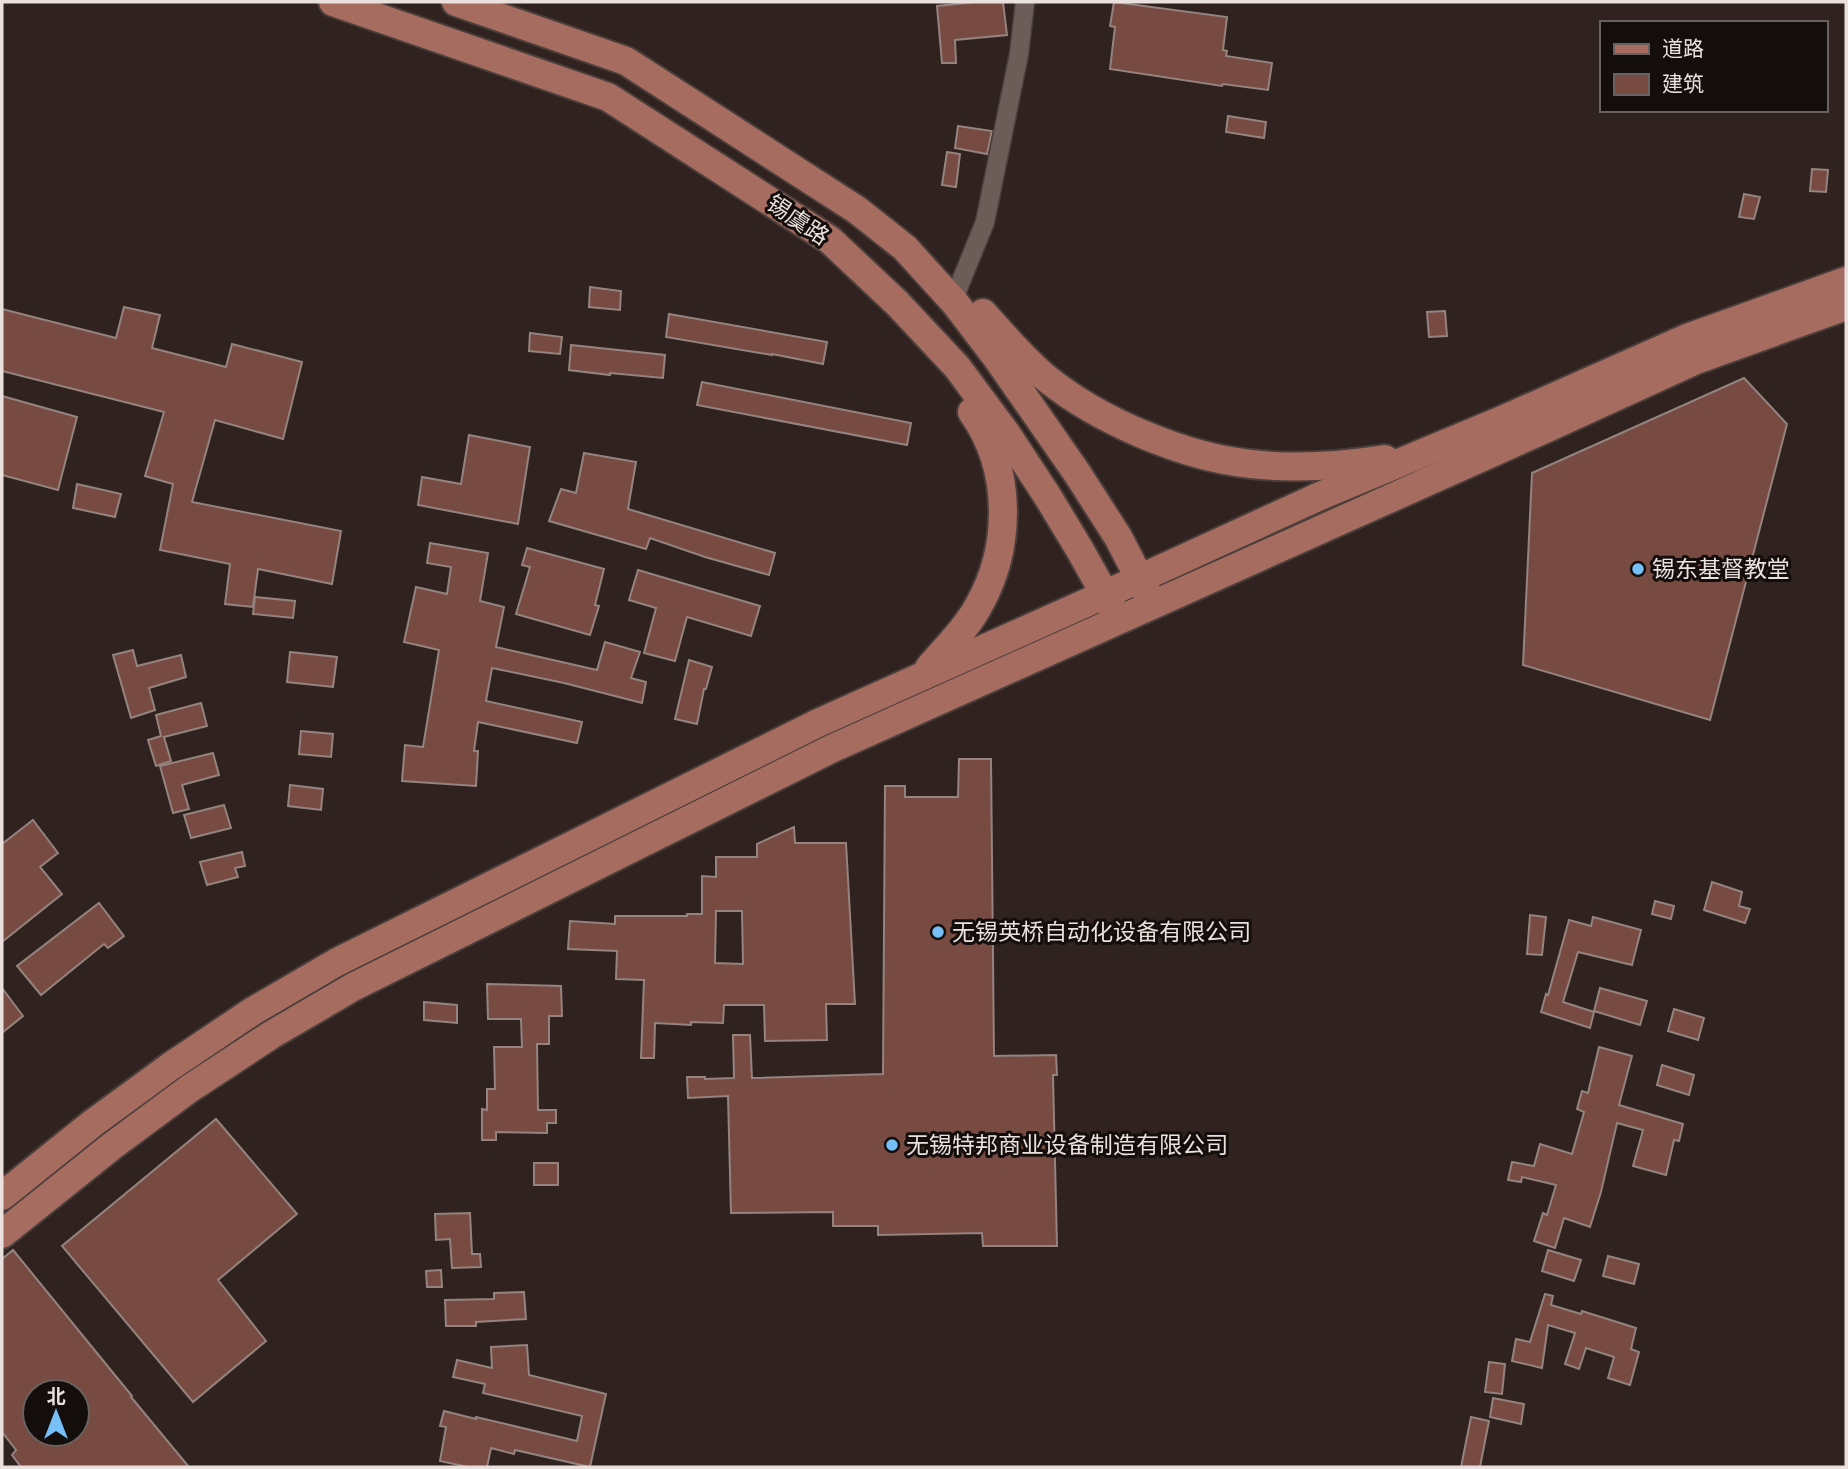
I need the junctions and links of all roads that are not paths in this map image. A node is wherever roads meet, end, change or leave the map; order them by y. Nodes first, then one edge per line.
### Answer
1 (333, 2) edge
2 (456, 2) edge
3 (1026, 2) edge
4 (905, 248) junction
5 (1846, 281) edge
6 (957, 291) junction
7 (897, 303) junction
8 (1846, 306) edge
9 (1425, 452) junction
10 (1140, 578) junction
11 (1152, 605) junction
12 (1112, 607) junction
13 (920, 677) junction
14 (2, 1196) edge
15 (2, 1234) edge

1 - 7 main road, 锡虞路
2 - 4 main road, 锡虞路
3 - 6 street
4 - 6 main road
4 - 10 main road, 锡虞路
5 - 9 main road
6 - 9 main road
7 - 12 main road, 锡虞路
7 - 13 main road
8 - 11 main road
9 - 10 main road
10 - 11 main road, 锡虞路
10 - 12 main road
11 - 12 main road
12 - 13 main road
12 - 15 main road
13 - 14 main road

